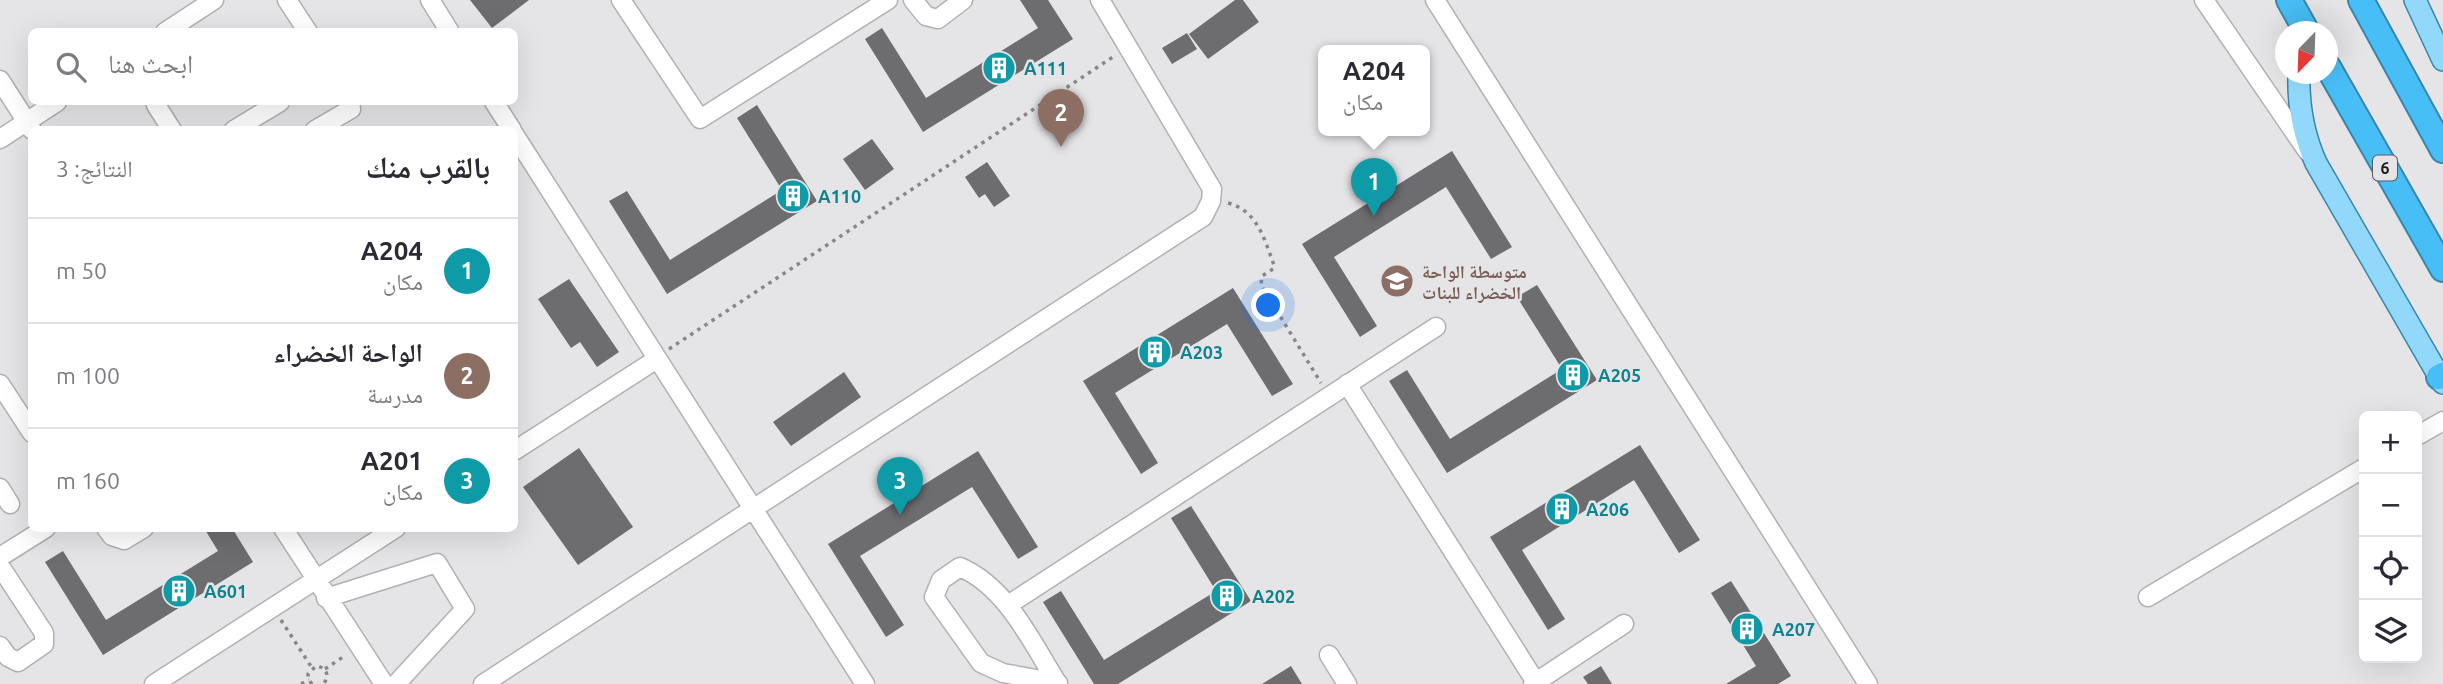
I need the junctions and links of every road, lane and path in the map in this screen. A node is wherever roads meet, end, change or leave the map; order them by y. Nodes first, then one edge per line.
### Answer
1 (214, 0) edge
2 (287, 0) edge
3 (430, 0) edge
4 (621, 0) edge
5 (888, 0) edge
6 (913, 0) edge
7 (962, 0) edge
8 (1100, 0) edge
9 (1434, 0) edge
10 (2204, 0) edge
11 (2361, 0) edge
12 (2415, 0) edge
13 (2290, 1) edge
14 (2295, 21) edge
15 (2301, 21) edge
16 (171, 28) edge
17 (305, 28) edge
18 (448, 28) edge
19 (1129, 46) junction
20 (2443, 60) edge
21 (0, 80) edge
22 (2299, 84) edge
23 (2338, 84) edge
24 (53, 105) edge
25 (156, 105) edge
26 (275, 105) edge
27 (350, 105) edge
28 (496, 105) edge
29 (30, 125) edge
30 (169, 126) edge
31 (241, 126) edge
32 (322, 126) edge
33 (509, 126) edge
34 (0, 139) edge
35 (518, 140) edge
36 (2443, 150) edge
37 (2316, 163) junction
38 (1211, 201) junction
39 (2443, 269) edge
40 (1436, 327) dead end
41 (657, 359) junction
42 (2442, 378) edge
43 (0, 384) edge
44 (1347, 384) junction
45 (1329, 396) junction
46 (2443, 421) edge
47 (28, 426) edge
48 (2422, 433) edge
49 (518, 448) edge
50 (2359, 471) edge
51 (0, 488) edge
52 (10, 504) dead end
53 (755, 509) junction
54 (41, 532) edge
55 (109, 532) edge
56 (137, 532) edge
57 (285, 532) edge
58 (390, 532) edge
59 (0, 557) edge
60 (0, 566) edge
61 (316, 581) junction
62 (2148, 597) dead end
63 (326, 598) junction
64 (1008, 605) junction
65 (274, 608) junction
66 (1624, 624) dead end
67 (0, 646) edge
68 (359, 647) junction
69 (1329, 655) dead end
70 (312, 668) junction
71 (325, 669) junction
72 (311, 682) edge
73 (1535, 683) edge
74 (154, 684) edge
75 (301, 684) edge
76 (324, 684) edge
77 (384, 684) edge
78 (396, 684) edge
79 (483, 684) edge
80 (865, 684) edge
81 (1058, 684) edge
82 (1347, 684) edge
83 (1868, 684) edge

1 - 16 street
2 - 17 street
3 - 18 street
4 - 5 street
6 - 7 street
8 - 19 street
9 - 83 street
10 - 37 street
11 - 36 highway
12 - 20 main road
13 - 14 main road
13 - 15 highway
19 - 38 street
19 - 41 path
21 - 29 street
22 - 37 main road
23 - 39 highway, 6
24 - 29 street
25 - 30 street
26 - 31 street
27 - 32 street
28 - 33 street
29 - 34 street
35 - 41 street
37 - 42 main road
38 - 45 path
38 - 53 street
40 - 44 street
41 - 49 street
41 - 53 street
43 - 47 street
44 - 45 street
44 - 73 street
45 - 64 street
46 - 48 street
50 - 62 street
51 - 52 street
53 - 79 street
53 - 80 street
54 - 59 street
55 - 56 street
57 - 61 street
58 - 61 street
60 - 67 street
61 - 63 street
61 - 65 street
63 - 68 street
63 - 78 street
64 - 81 street
64 - 81 street
65 - 70 path
65 - 74 street
66 - 73 street
68 - 71 path
68 - 77 street
69 - 82 street
70 - 71 path
70 - 72 path
71 - 76 path
72 - 75 path

